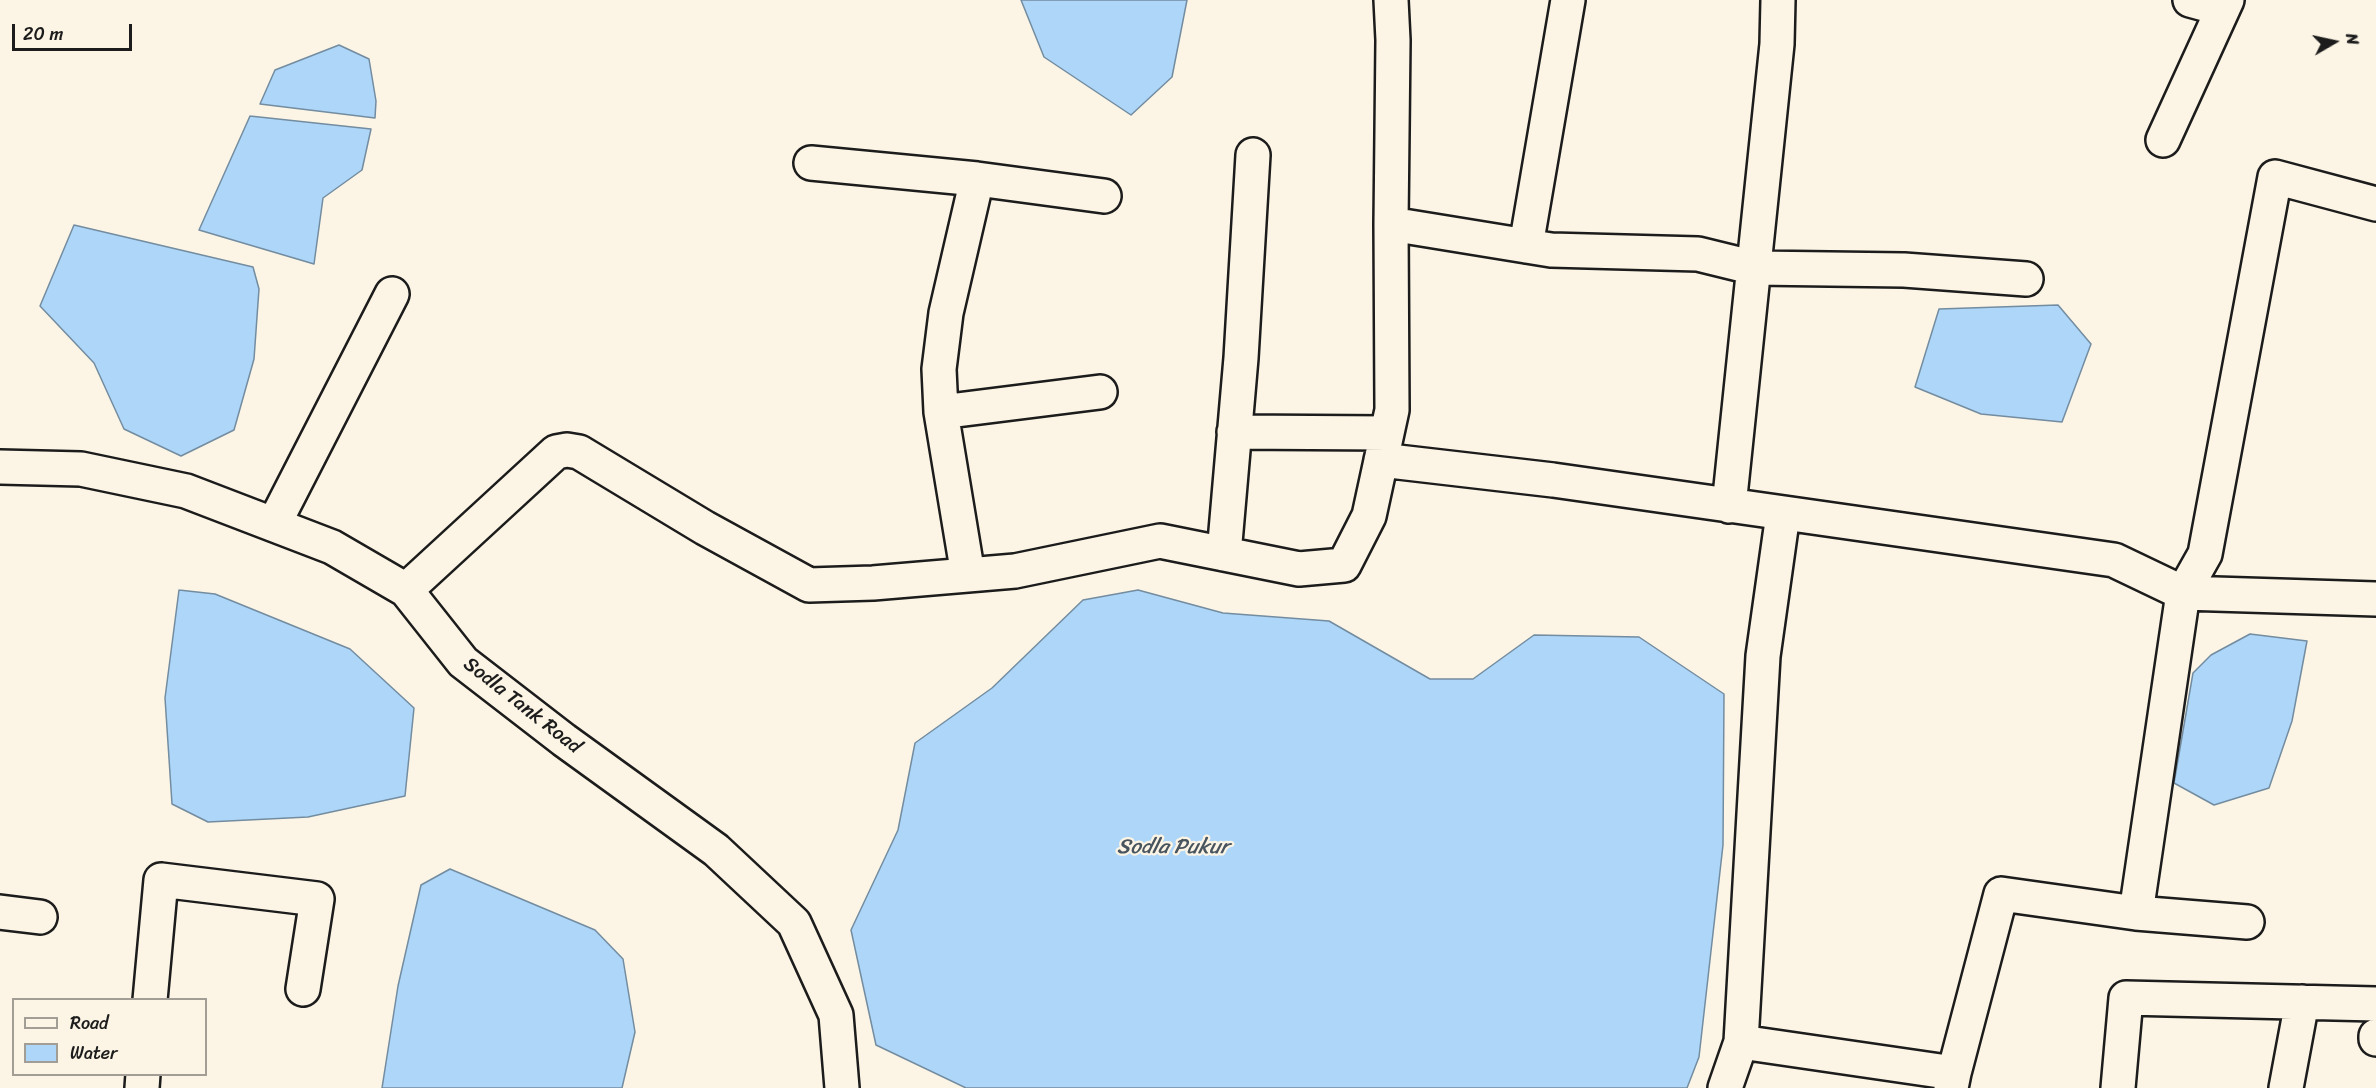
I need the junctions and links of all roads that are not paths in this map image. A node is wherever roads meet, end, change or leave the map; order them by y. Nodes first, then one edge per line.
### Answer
1 (1390, 0) edge
2 (1568, 0) edge
3 (1778, 0) edge
4 (2190, 0) edge
5 (2225, 4) edge
6 (2163, 140) dead end
7 (1253, 155) dead end
8 (811, 162) dead end
9 (977, 179) junction
10 (1104, 196) dead end
11 (2376, 204) edge
12 (1390, 224) junction
13 (1526, 246) junction
14 (1755, 268) junction
15 (2025, 279) dead end
16 (392, 294) dead end
17 (1100, 392) dead end
18 (941, 412) junction
19 (1234, 432) junction
20 (1384, 446) junction
21 (0, 467) edge
22 (1729, 506) junction
23 (1783, 514) junction
24 (274, 524) junction
25 (1224, 554) junction
26 (968, 575) junction
27 (406, 591) junction
28 (2183, 593) junction
29 (2376, 599) edge
30 (0, 912) edge
31 (2136, 913) junction
32 (40, 917) dead end
33 (2247, 922) dead end
34 (303, 989) dead end
35 (150, 998) edge
36 (2302, 1002) junction
37 (2376, 1004) edge
38 (1741, 1042) junction
39 (1952, 1081) edge
40 (842, 1088) edge
41 (1725, 1088) edge
42 (2118, 1088) edge
43 (2286, 1088) edge

1 - 12 street
2 - 13 street
3 - 14 street
4 - 5 street
5 - 6 street
7 - 19 street
8 - 9 street
9 - 10 street
9 - 18 street
11 - 28 street
12 - 13 street
12 - 20 street
13 - 14 street
14 - 15 street
14 - 22 street
16 - 24 street
17 - 18 street
18 - 26 street
19 - 20 street
19 - 25 street
20 - 22 street
20 - 25 street
21 - 24 street, Sodla Tank Road
22 - 23 street
23 - 28 street
23 - 38 street
24 - 27 street, Sodla Tank Road
25 - 26 street
26 - 27 street
27 - 40 street, Sodla Tank Road
28 - 29 street
28 - 31 street
30 - 32 street
31 - 33 street
31 - 39 street
34 - 35 street
36 - 37 street
36 - 42 street
36 - 43 street
38 - 39 street
38 - 41 street

